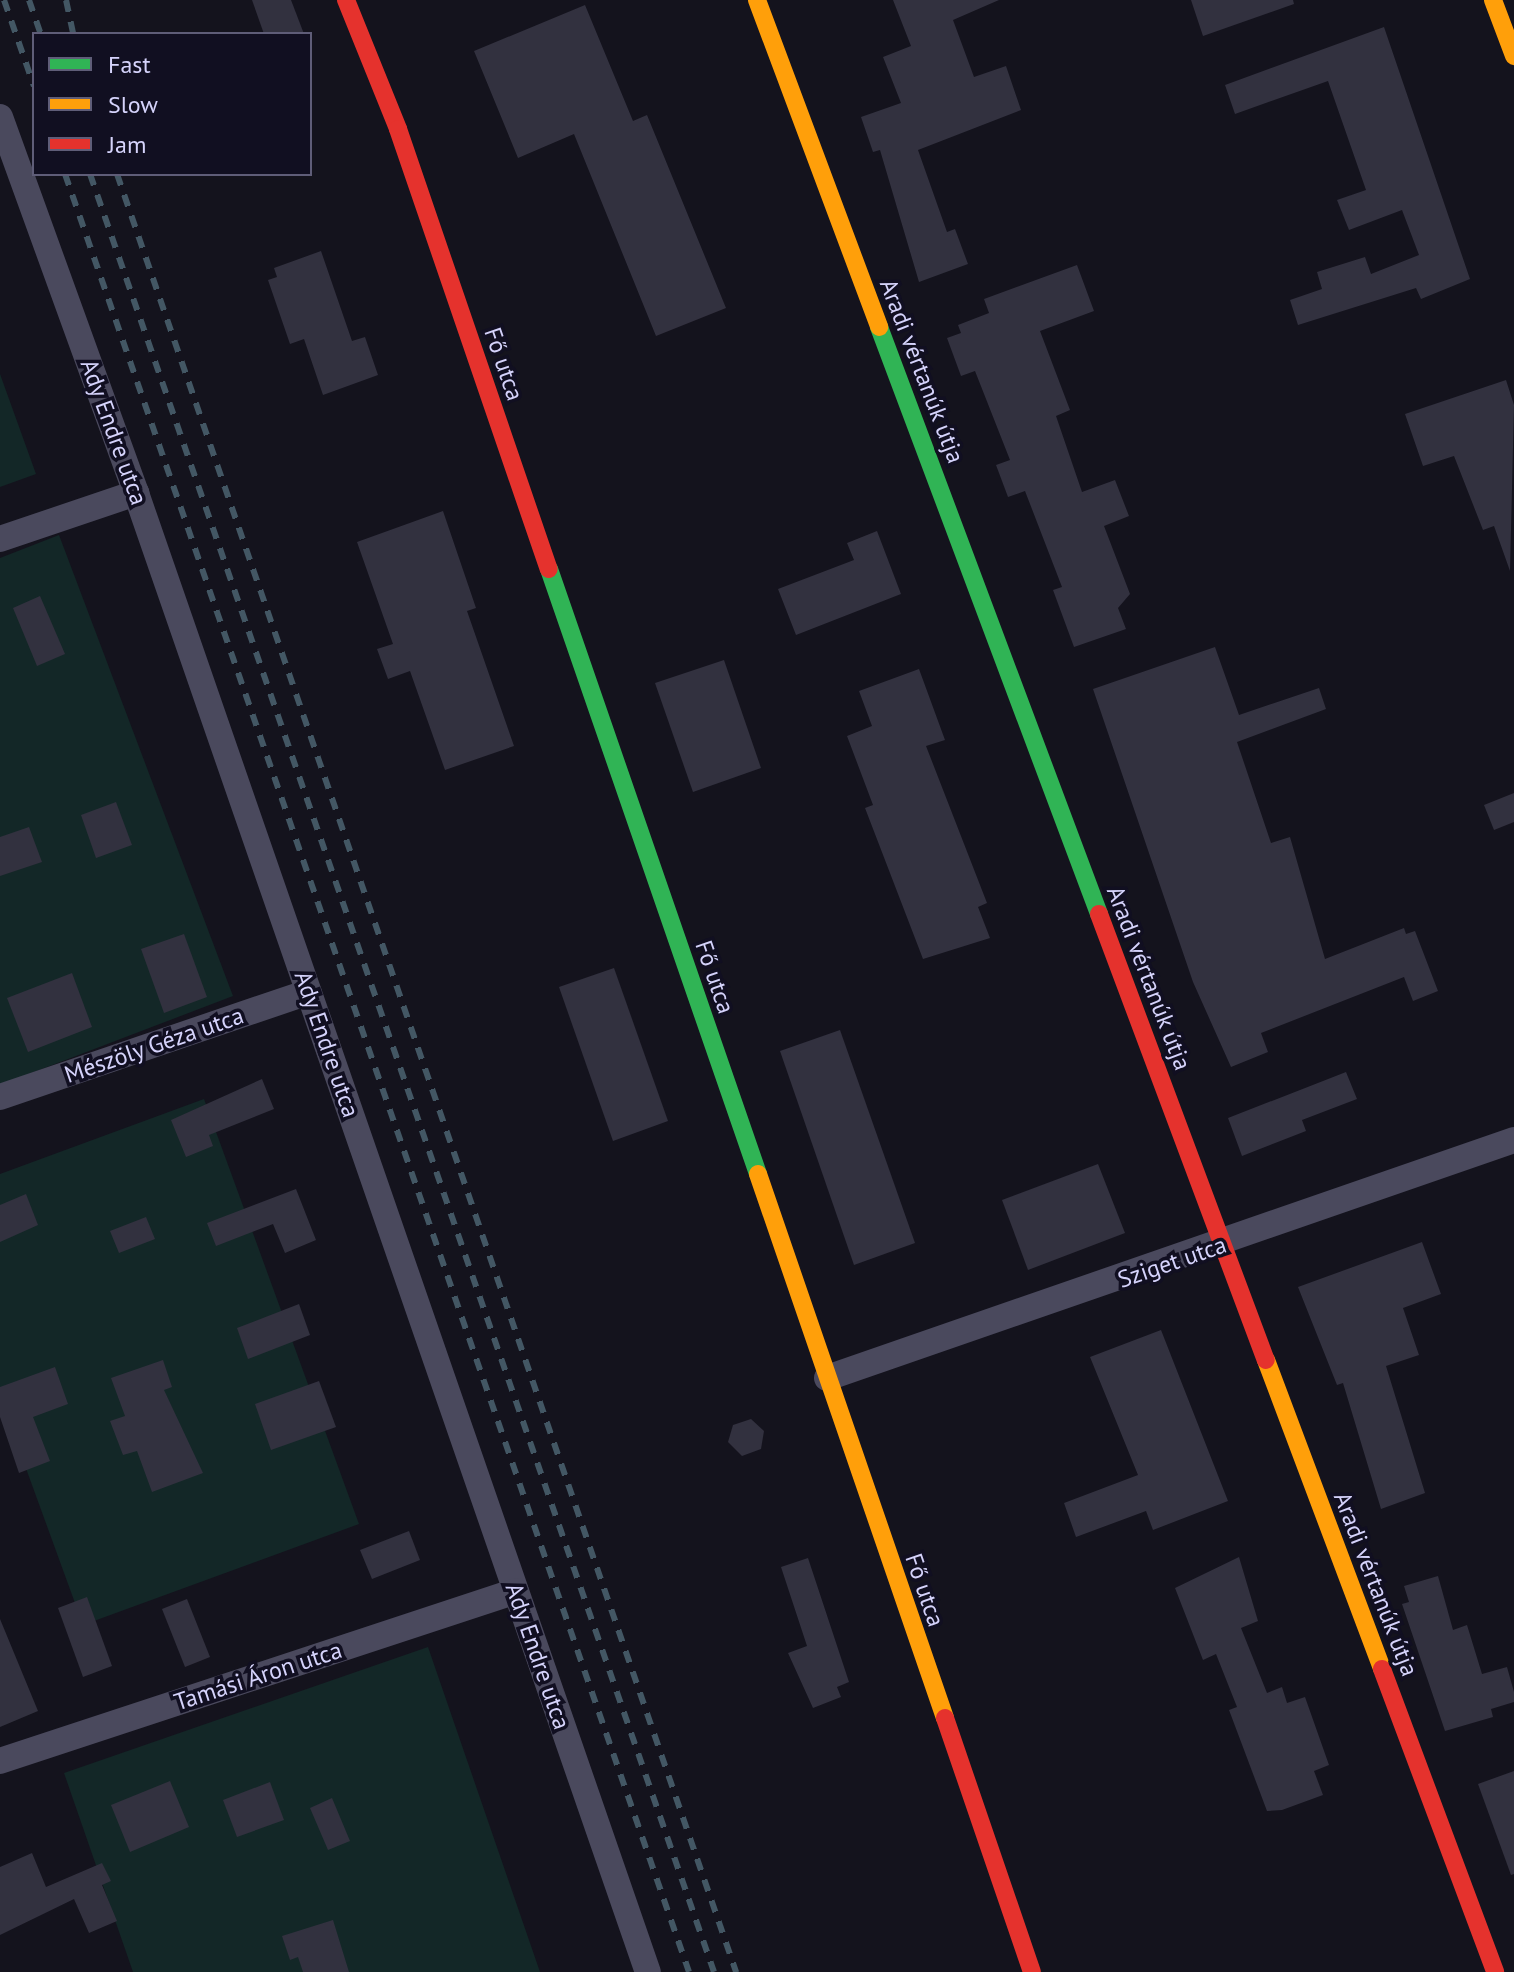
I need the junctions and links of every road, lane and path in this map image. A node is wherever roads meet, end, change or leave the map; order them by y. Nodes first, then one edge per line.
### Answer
1 (346, 0) edge
2 (757, 0) edge
3 (1493, 0) edge
4 (1514, 56) edge
5 (0, 117) edge
6 (136, 493) junction
7 (0, 539) edge
8 (309, 992) junction
9 (0, 1097) edge
10 (1514, 1140) edge
11 (1223, 1245) junction
12 (827, 1378) junction
13 (516, 1591) junction
14 (0, 1761) edge
15 (648, 1972) edge
16 (1032, 1972) edge
17 (1495, 1972) edge

1 - 12 street, Fő utca
2 - 11 street, Aradi vértanúk útja
3 - 4 street
5 - 6 street, Ady Endre utca
6 - 7 street
6 - 8 street, Ady Endre utca
8 - 9 street, Mészöly Géza utca
8 - 13 street, Ady Endre utca
10 - 11 street, Sziget utca
11 - 12 street, Sziget utca
11 - 17 street, Aradi vértanúk útja
12 - 16 street, Fő utca
13 - 14 street, Tamási Áron utca
13 - 15 street, Ady Endre utca

